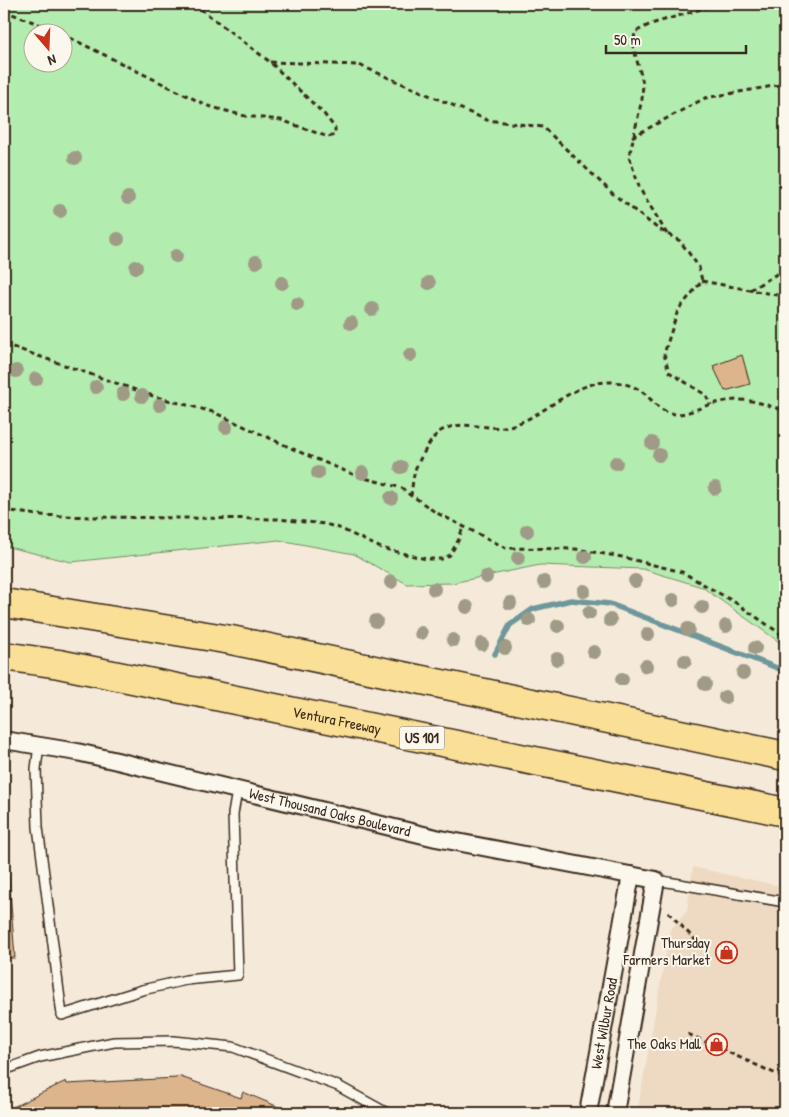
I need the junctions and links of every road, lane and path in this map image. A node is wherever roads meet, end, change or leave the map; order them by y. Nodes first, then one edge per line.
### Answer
1 (194, 4) edge
2 (718, 4) edge
3 (4, 11) edge
4 (32, 22) edge
5 (72, 38) edge
6 (270, 62) junction
7 (785, 84) edge
8 (632, 137) junction
9 (668, 234) junction
10 (785, 269) edge
11 (702, 281) junction
12 (750, 290) junction
13 (785, 298) edge
14 (4, 344) edge
15 (711, 405) junction
16 (785, 411) edge
17 (411, 496) junction
18 (4, 510) edge
19 (463, 527) junction
20 (4, 585) edge
21 (4, 603) edge
22 (785, 638) edge
23 (231, 640) junction
24 (4, 656) edge
25 (4, 663) edge
26 (59, 664) junction
27 (4, 740) edge
28 (39, 745) junction
29 (785, 756) edge
30 (237, 791) junction
31 (785, 812) edge
32 (632, 875) junction
33 (656, 880) junction
34 (785, 902) edge
35 (668, 911) dead end
36 (704, 949) dead end
37 (688, 1034) dead end
38 (4, 1070) edge
39 (785, 1078) edge
40 (387, 1113) edge
41 (588, 1113) edge
42 (615, 1113) edge

1 - 6 path
2 - 8 path
3 - 4 path
5 - 6 path
6 - 9 path
7 - 8 path
8 - 9 path
9 - 11 path
10 - 12 path
11 - 12 path
11 - 15 path
12 - 13 path
14 - 17 path
15 - 16 path
15 - 17 path
17 - 19 path
18 - 19 path
19 - 22 path
20 - 23 highway
21 - 23 highway
23 - 29 highway
24 - 26 highway, Ventura Freeway / US 101
25 - 26 highway
26 - 31 highway, Ventura Freeway / US 101
27 - 28 street, West Thousand Oaks Boulevard
28 - 30 street, West Thousand Oaks Boulevard
28 - 30 lane
30 - 32 street, West Thousand Oaks Boulevard
32 - 33 street, West Thousand Oaks Boulevard
32 - 41 street, West Wilbur Road
33 - 34 lane
33 - 42 street, West Wilbur Road
35 - 36 path
37 - 39 path
38 - 40 lane

